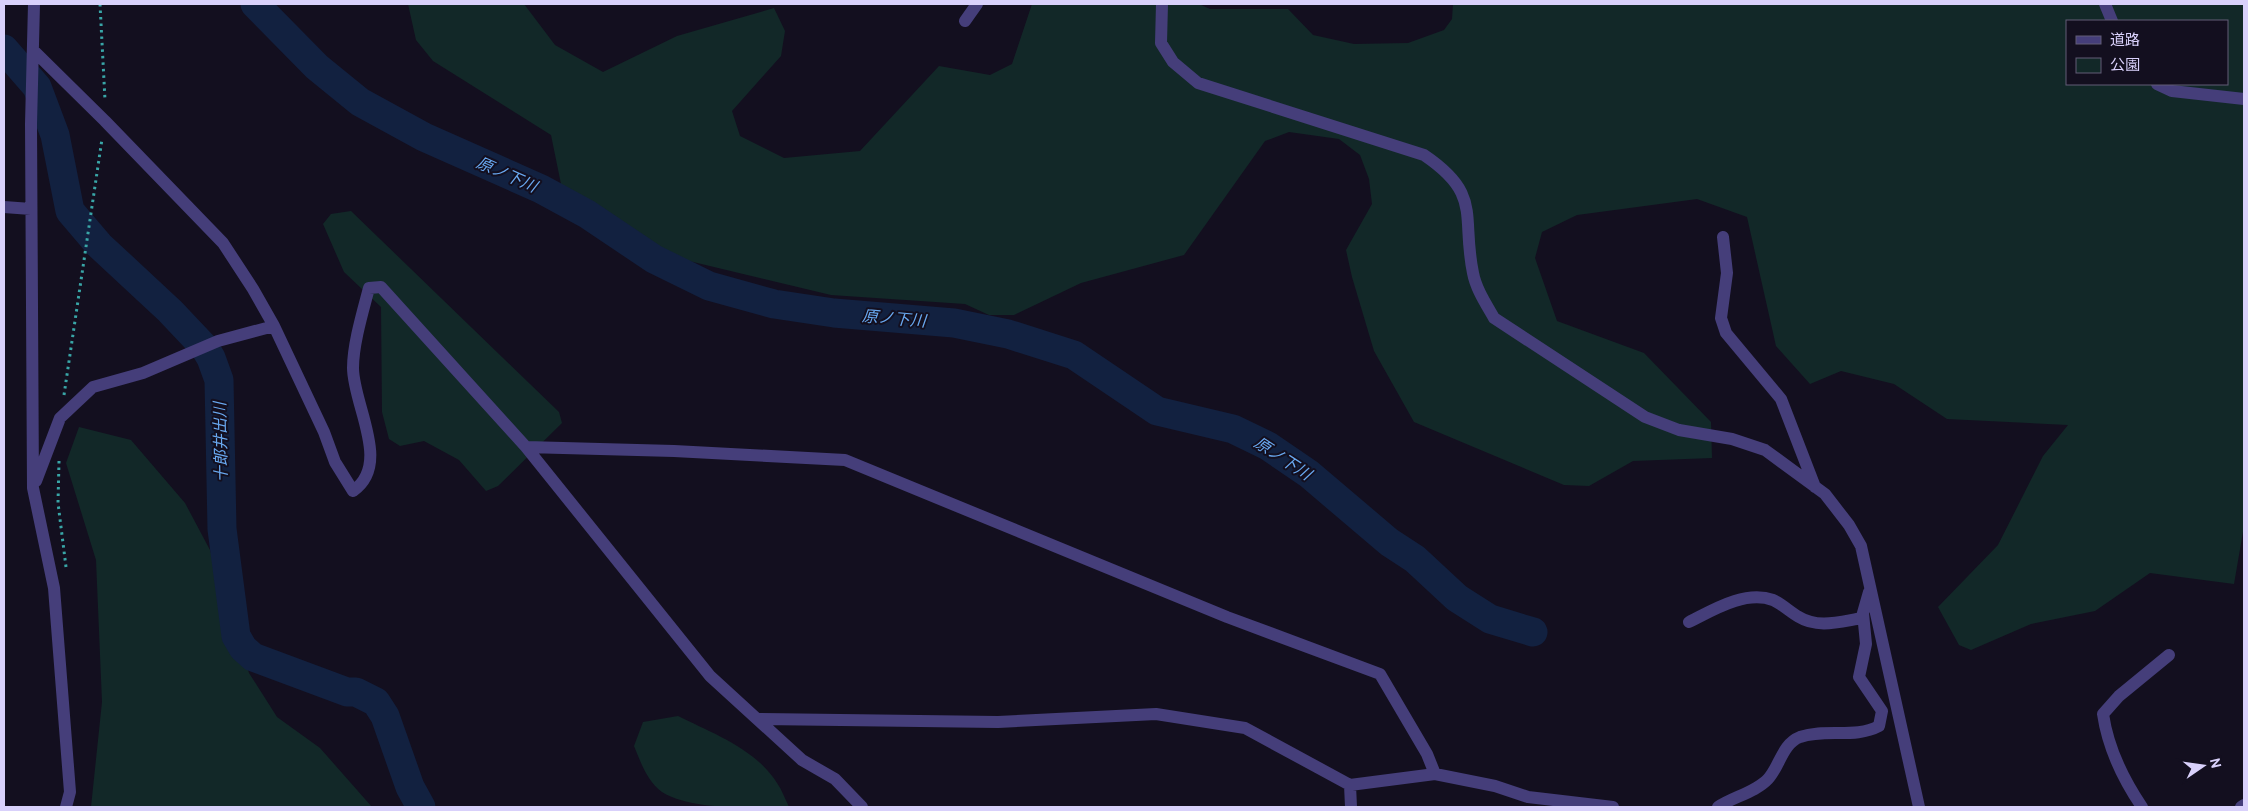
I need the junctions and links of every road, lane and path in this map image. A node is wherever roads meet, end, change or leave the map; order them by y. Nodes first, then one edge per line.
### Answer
1 (34, 4) edge
2 (977, 4) edge
3 (1162, 4) edge
4 (2105, 4) edge
5 (2112, 20) edge
6 (965, 21) dead end
7 (34, 51) junction
8 (2159, 85) edge
9 (2244, 99) edge
10 (4, 207) edge
11 (31, 209) junction
12 (92, 209) dead end
13 (1723, 237) dead end
14 (274, 326) junction
15 (60, 418) junction
16 (526, 447) junction
17 (59, 456) dead end
18 (1816, 487) junction
19 (33, 488) junction
20 (66, 572) dead end
21 (1870, 590) junction
22 (1863, 618) junction
23 (1689, 622) dead end
24 (2169, 655) dead end
25 (758, 719) junction
26 (1436, 774) junction
27 (1350, 784) junction
28 (2244, 805) edge
29 (66, 807) edge
30 (862, 807) edge
31 (1351, 807) edge
32 (1613, 807) edge
33 (1718, 807) edge
34 (1919, 807) edge
35 (2142, 807) edge
36 (2241, 807) edge

1 - 7 street
2 - 6 street
3 - 18 street
4 - 5 street
7 - 11 street
7 - 14 street
8 - 9 street
10 - 11 street
11 - 19 street
12 - 15 path
13 - 18 street
14 - 15 street
14 - 16 street
15 - 19 street
16 - 25 street
16 - 26 street
17 - 20 path
18 - 21 street
19 - 29 street
21 - 22 street
21 - 34 street
22 - 23 street
22 - 33 street
24 - 35 street
25 - 27 street
25 - 30 street
26 - 27 street
26 - 32 street
27 - 31 street
28 - 36 street

